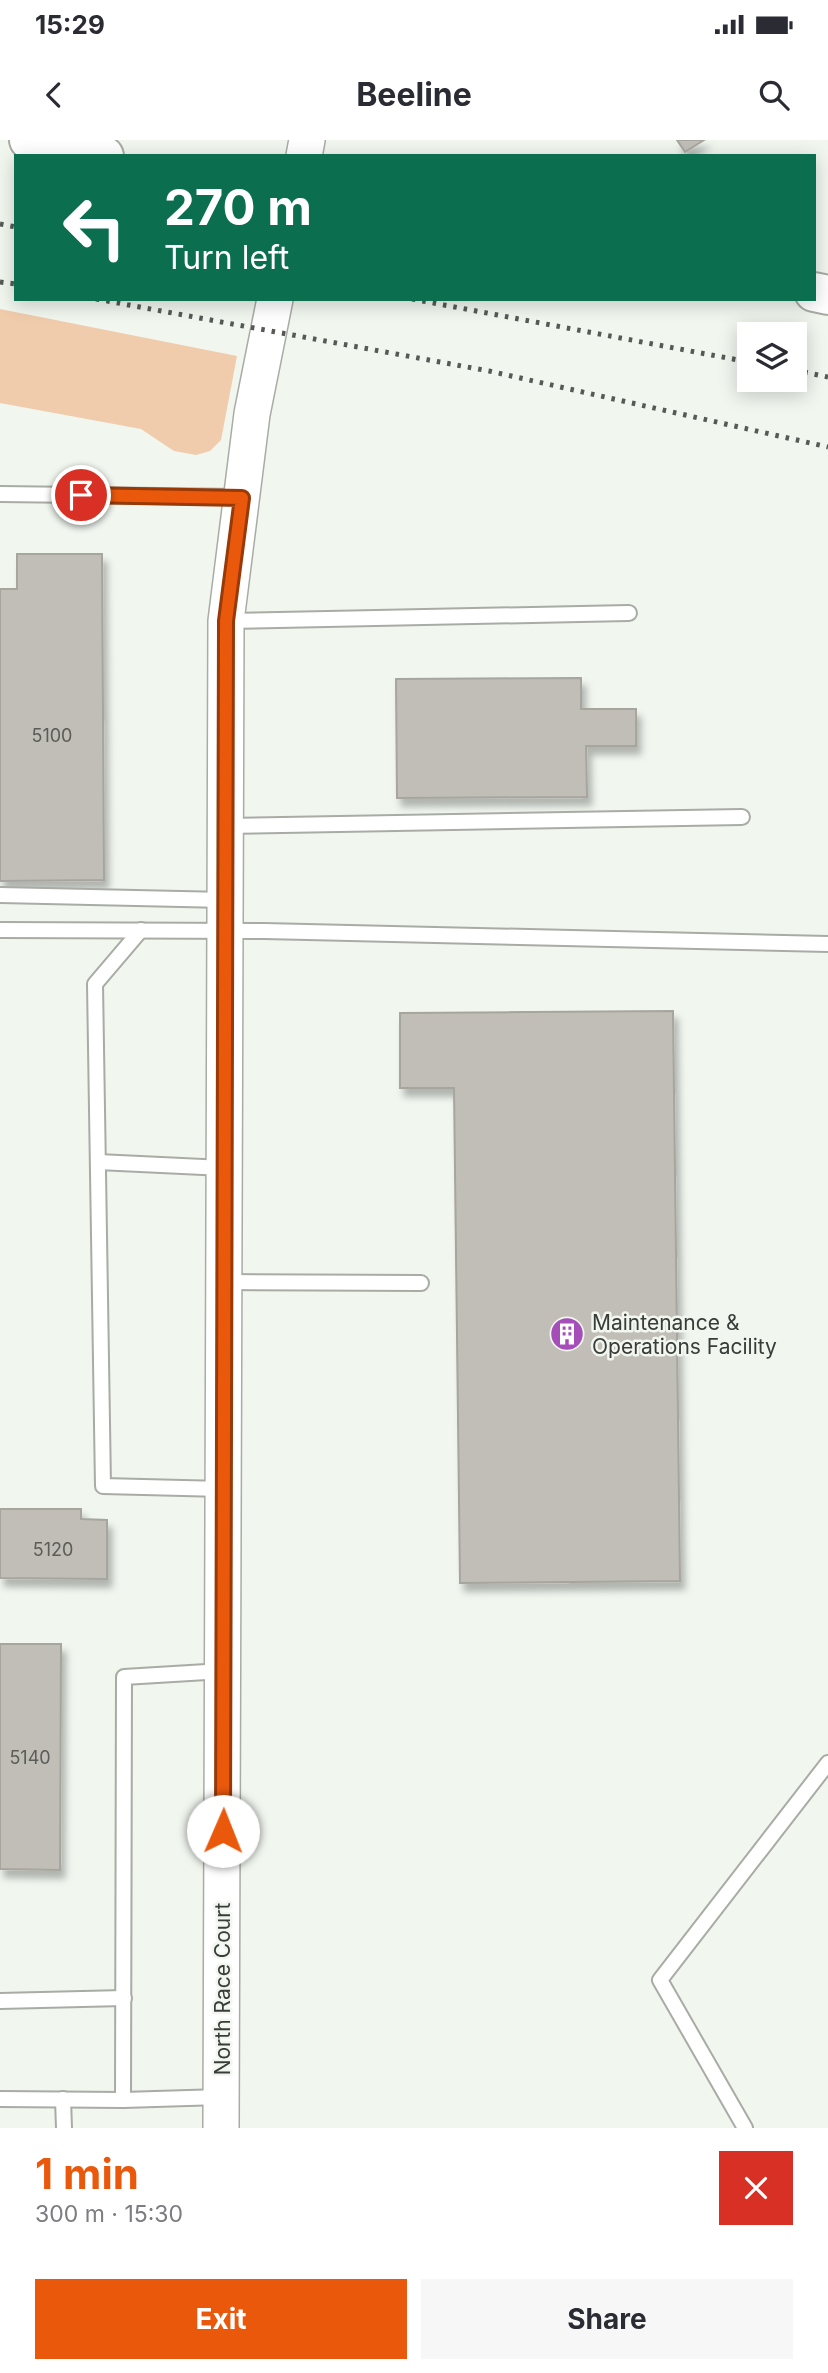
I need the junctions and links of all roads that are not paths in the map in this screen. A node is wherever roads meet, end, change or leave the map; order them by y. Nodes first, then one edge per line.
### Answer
1 (29, 140) edge
2 (95, 154) edge
3 (275, 301) edge
4 (0, 494) edge
5 (242, 498) junction
6 (629, 613) dead end
7 (226, 621) junction
8 (742, 817) dead end
9 (226, 827) junction
10 (0, 895) edge
11 (226, 915) junction
12 (0, 930) edge
13 (141, 930) junction
14 (828, 944) edge
15 (98, 1162) junction
16 (225, 1168) junction
17 (225, 1282) junction
18 (421, 1283) dead end
19 (224, 1489) junction
20 (224, 1671) junction
21 (828, 1763) edge
22 (124, 1998) junction
23 (0, 2001) edge
24 (0, 2099) edge
25 (63, 2099) junction
26 (123, 2099) junction
27 (221, 2113) edge
28 (64, 2128) edge
29 (745, 2128) edge

1 - 2 main road
3 - 5 street, North Race Court
4 - 5 lane
5 - 7 street, North Race Court
6 - 7 lane
7 - 9 street, North Race Court
8 - 9 lane
9 - 11 street, North Race Court
10 - 11 lane
11 - 13 lane
11 - 14 lane
11 - 16 street, North Race Court
12 - 13 lane
13 - 15 lane
15 - 16 lane
15 - 19 lane
16 - 17 street, North Race Court
17 - 18 lane
17 - 19 street, North Race Court
19 - 20 street, North Race Court
20 - 22 lane
20 - 27 street, North Race Court
21 - 29 lane
22 - 23 lane
22 - 26 lane
24 - 25 lane
25 - 26 lane
25 - 28 lane
26 - 27 lane

